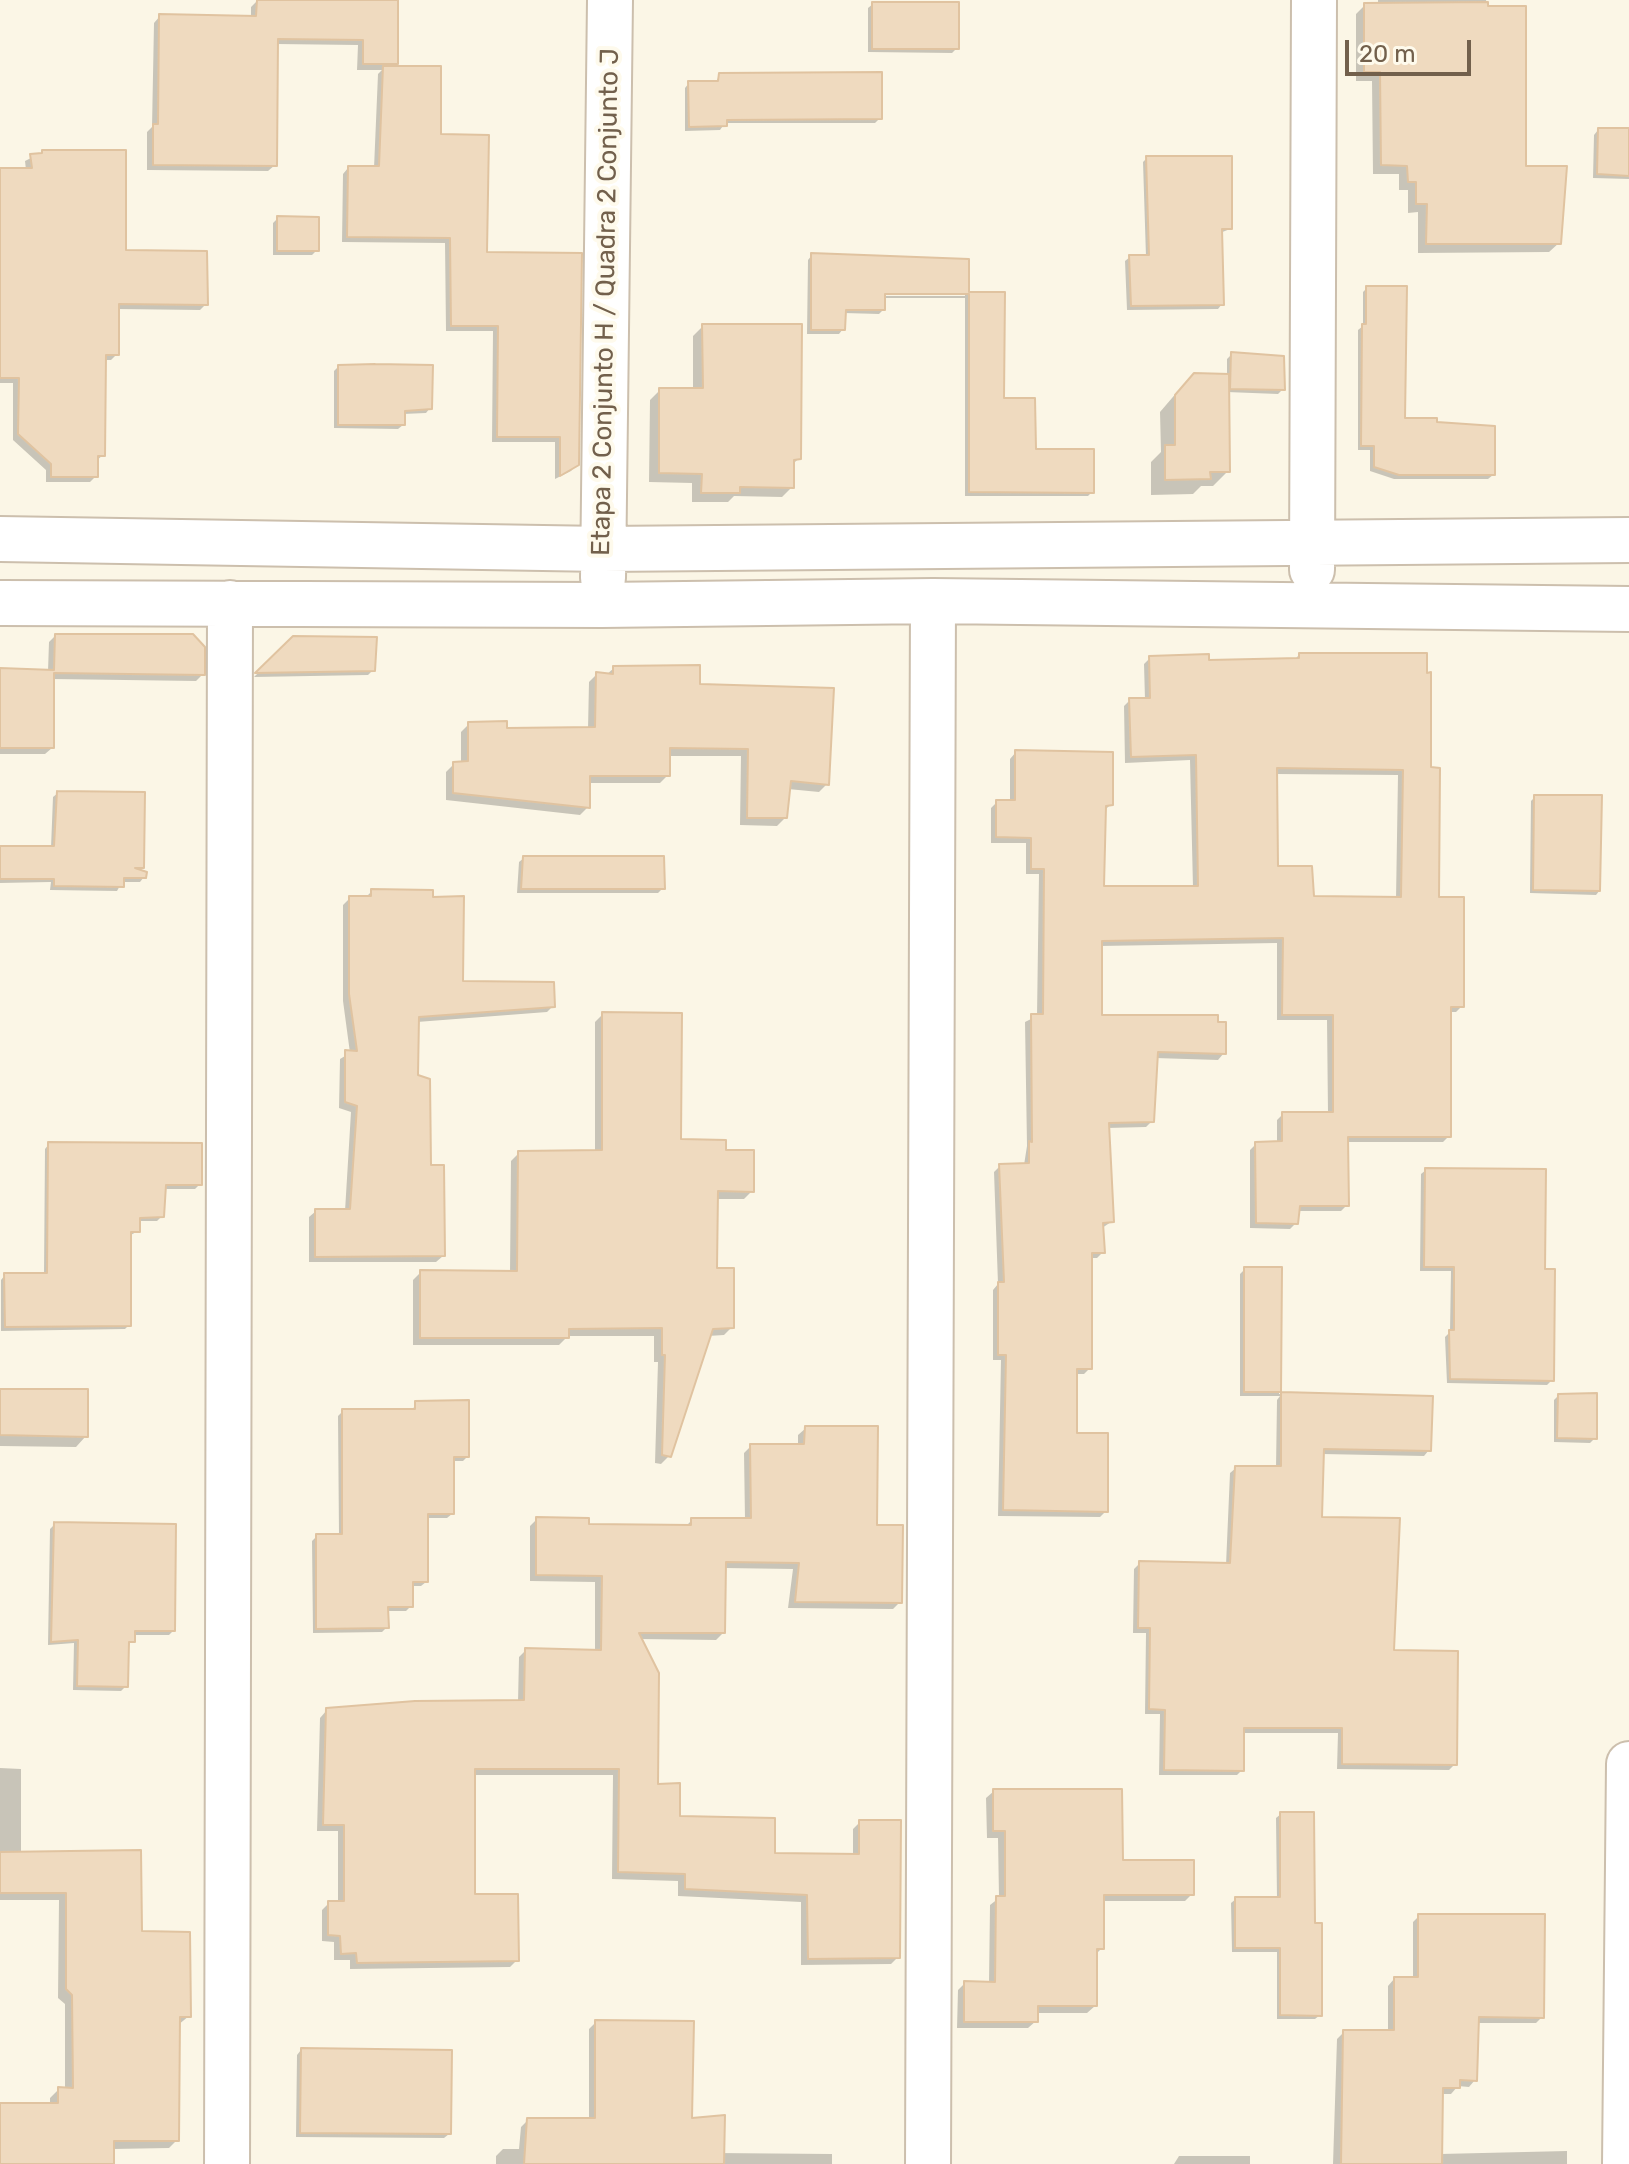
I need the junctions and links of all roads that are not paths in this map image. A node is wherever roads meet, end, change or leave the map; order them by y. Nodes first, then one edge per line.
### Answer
1 (610, 0) edge
2 (1314, 0) edge
3 (0, 539) edge
4 (1629, 540) edge
5 (1312, 541) junction
6 (603, 549) junction
7 (933, 601) junction
8 (0, 603) edge
9 (230, 603) junction
10 (602, 605) junction
11 (1313, 605) junction
12 (1629, 609) edge
13 (1629, 1764) edge
14 (227, 2164) edge
15 (928, 2164) edge
16 (1625, 2164) edge

1 - 6 street, Etapa 2 Conjunto H / Quadra 2 Conjunto J
2 - 5 street
3 - 6 street
4 - 5 street
5 - 6 street
5 - 11 street
6 - 10 street, Etapa 2 Conjunto H / Quadra 2 Conjunto J
7 - 10 street
7 - 11 street
7 - 15 street
8 - 9 street
9 - 10 street
9 - 14 street
11 - 12 street
13 - 16 street

